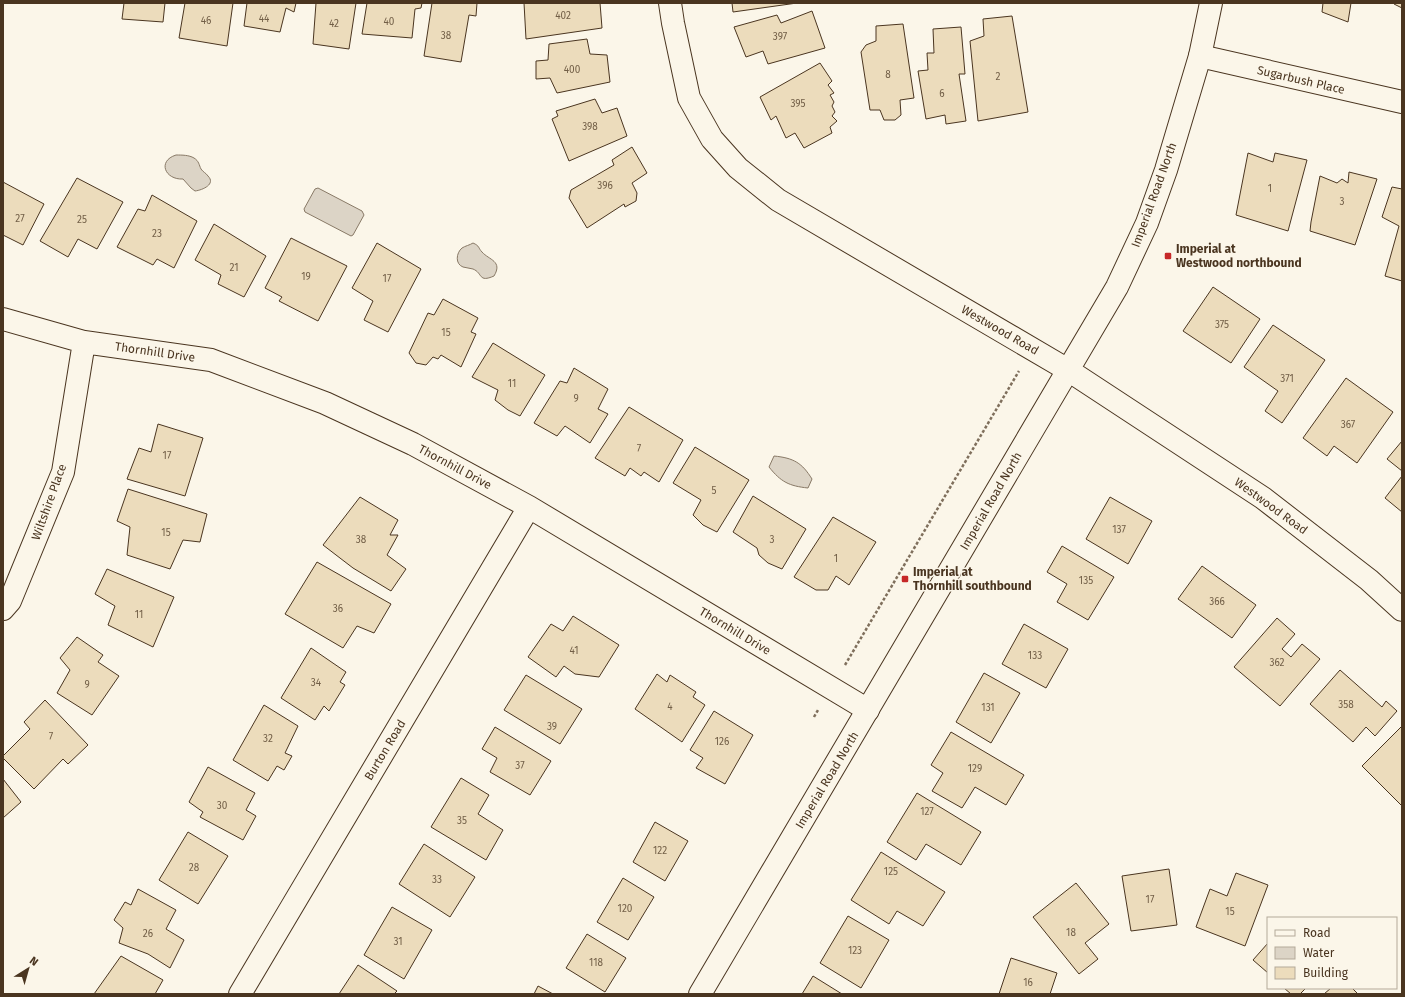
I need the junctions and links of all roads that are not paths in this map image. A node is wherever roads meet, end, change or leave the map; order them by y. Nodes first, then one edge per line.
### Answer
1 (670, 3) edge
2 (1211, 3) edge
3 (1200, 56) junction
4 (1402, 102) edge
5 (3, 319) edge
6 (84, 342) junction
7 (1068, 370) junction
8 (529, 507) junction
9 (3, 609) edge
10 (1402, 610) edge
11 (868, 710) junction
12 (240, 994) edge
13 (700, 994) edge

1 - 7 street, Westwood Road
2 - 3 street, Imperial Road North
3 - 4 street, Sugarbush Place
3 - 7 street, Imperial Road North
5 - 6 street, Thornhill Drive
6 - 8 street, Thornhill Drive
6 - 9 street, Wiltshire Place
7 - 10 street, Westwood Road
7 - 11 street, Imperial Road North
8 - 11 street, Thornhill Drive
8 - 12 street, Burton Road
11 - 13 street, Imperial Road North

